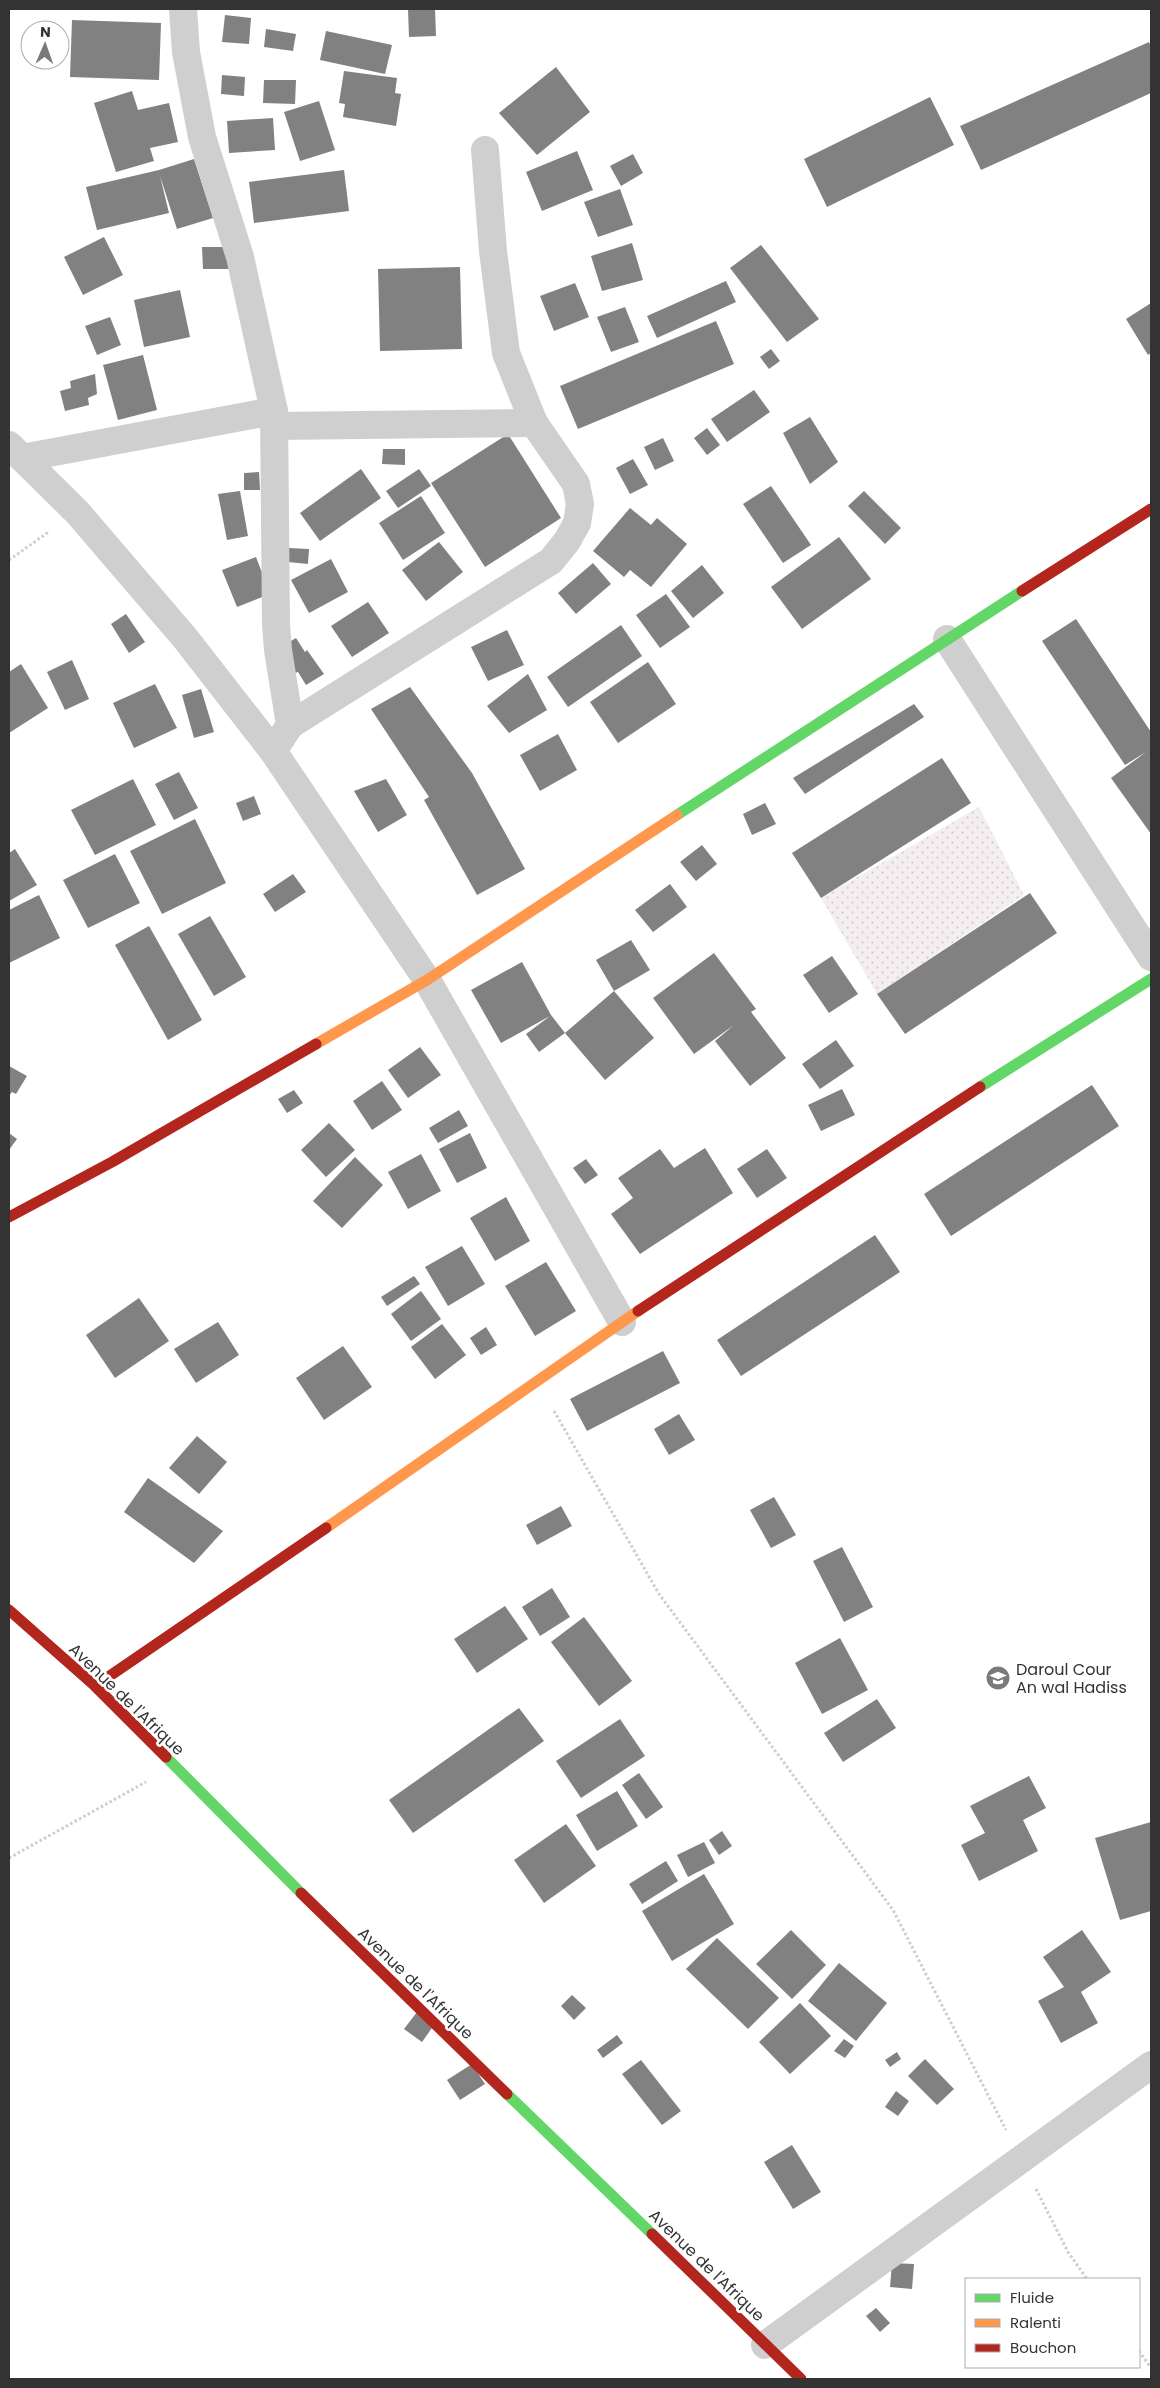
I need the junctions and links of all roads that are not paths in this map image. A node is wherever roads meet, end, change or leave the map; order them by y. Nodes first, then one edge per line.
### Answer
1 (183, 9) edge
2 (485, 150) dead end
3 (275, 419) junction
4 (534, 423) junction
5 (15, 452) edge
6 (1151, 509) edge
7 (946, 639) junction
8 (290, 726) junction
9 (273, 751) junction
10 (1151, 956) edge
11 (1151, 979) edge
12 (427, 980) junction
13 (9, 1217) edge
14 (622, 1322) junction
15 (9, 1610) edge
16 (95, 1686) junction
17 (1151, 2065) edge
18 (765, 2345) junction
19 (801, 2379) edge

1 - 3 street
2 - 4 street
3 - 4 street
3 - 5 street
3 - 8 street
4 - 8 street
5 - 9 street
6 - 7 street
7 - 10 street
7 - 12 street
8 - 9 street
9 - 12 street
11 - 14 street
12 - 13 street
12 - 14 street
14 - 16 street
15 - 16 street, Avenue de l'Afrique
16 - 18 street, Avenue de l'Afrique
17 - 18 street
18 - 19 street, Avenue de l'Afrique

